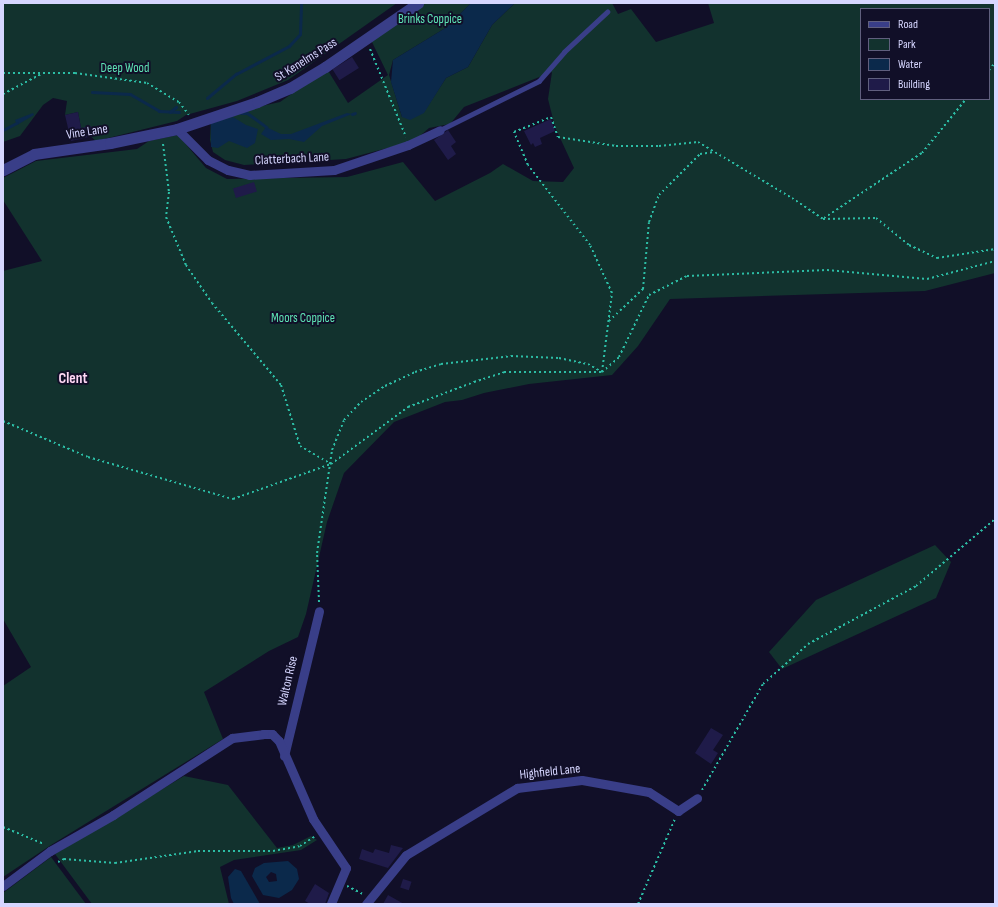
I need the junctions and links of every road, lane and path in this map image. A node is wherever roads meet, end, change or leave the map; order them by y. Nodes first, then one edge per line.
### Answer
1 (418, 3) edge
2 (607, 12) dead end
3 (365, 39) junction
4 (44, 72) junction
5 (3, 73) edge
6 (3, 94) edge
7 (965, 100) edge
8 (193, 122) junction
9 (440, 130) joint
10 (180, 133) junction
11 (408, 145) junction
12 (714, 152) junction
13 (3, 170) edge
14 (823, 219) junction
15 (995, 248) edge
16 (995, 261) edge
17 (608, 321) junction
18 (602, 372) junction
19 (3, 421) edge
20 (331, 464) junction
21 (995, 519) edge
22 (319, 611) joint
23 (284, 757) junction
24 (697, 798) joint
25 (678, 811) junction
26 (3, 827) edge
27 (322, 832) junction
28 (50, 851) junction
29 (58, 862) dead end
30 (342, 884) junction
31 (3, 886) edge
32 (368, 901) edge
33 (331, 904) edge
34 (638, 904) edge

1 - 3 street, St Kenelms Pass
2 - 9 lane
3 - 8 street, St Kenelms Pass
3 - 11 path
4 - 5 path
4 - 6 path
4 - 8 path
7 - 14 path
8 - 10 street, St Kenelms Pass
9 - 11 street, Clatterbach Lane
10 - 11 street, Clatterbach Lane
10 - 13 street, Vine Lane
10 - 20 path
12 - 14 path
12 - 17 path
12 - 17 path
14 - 15 path
16 - 18 path
17 - 18 path
18 - 20 path
18 - 20 path
19 - 20 path
20 - 22 path
21 - 24 path
22 - 23 street, Walton Rise
23 - 27 street
23 - 28 street
24 - 25 street
25 - 32 street, Highfield Lane
25 - 34 path
26 - 28 path
27 - 29 path
27 - 30 street
28 - 31 street
30 - 32 path
30 - 33 street

